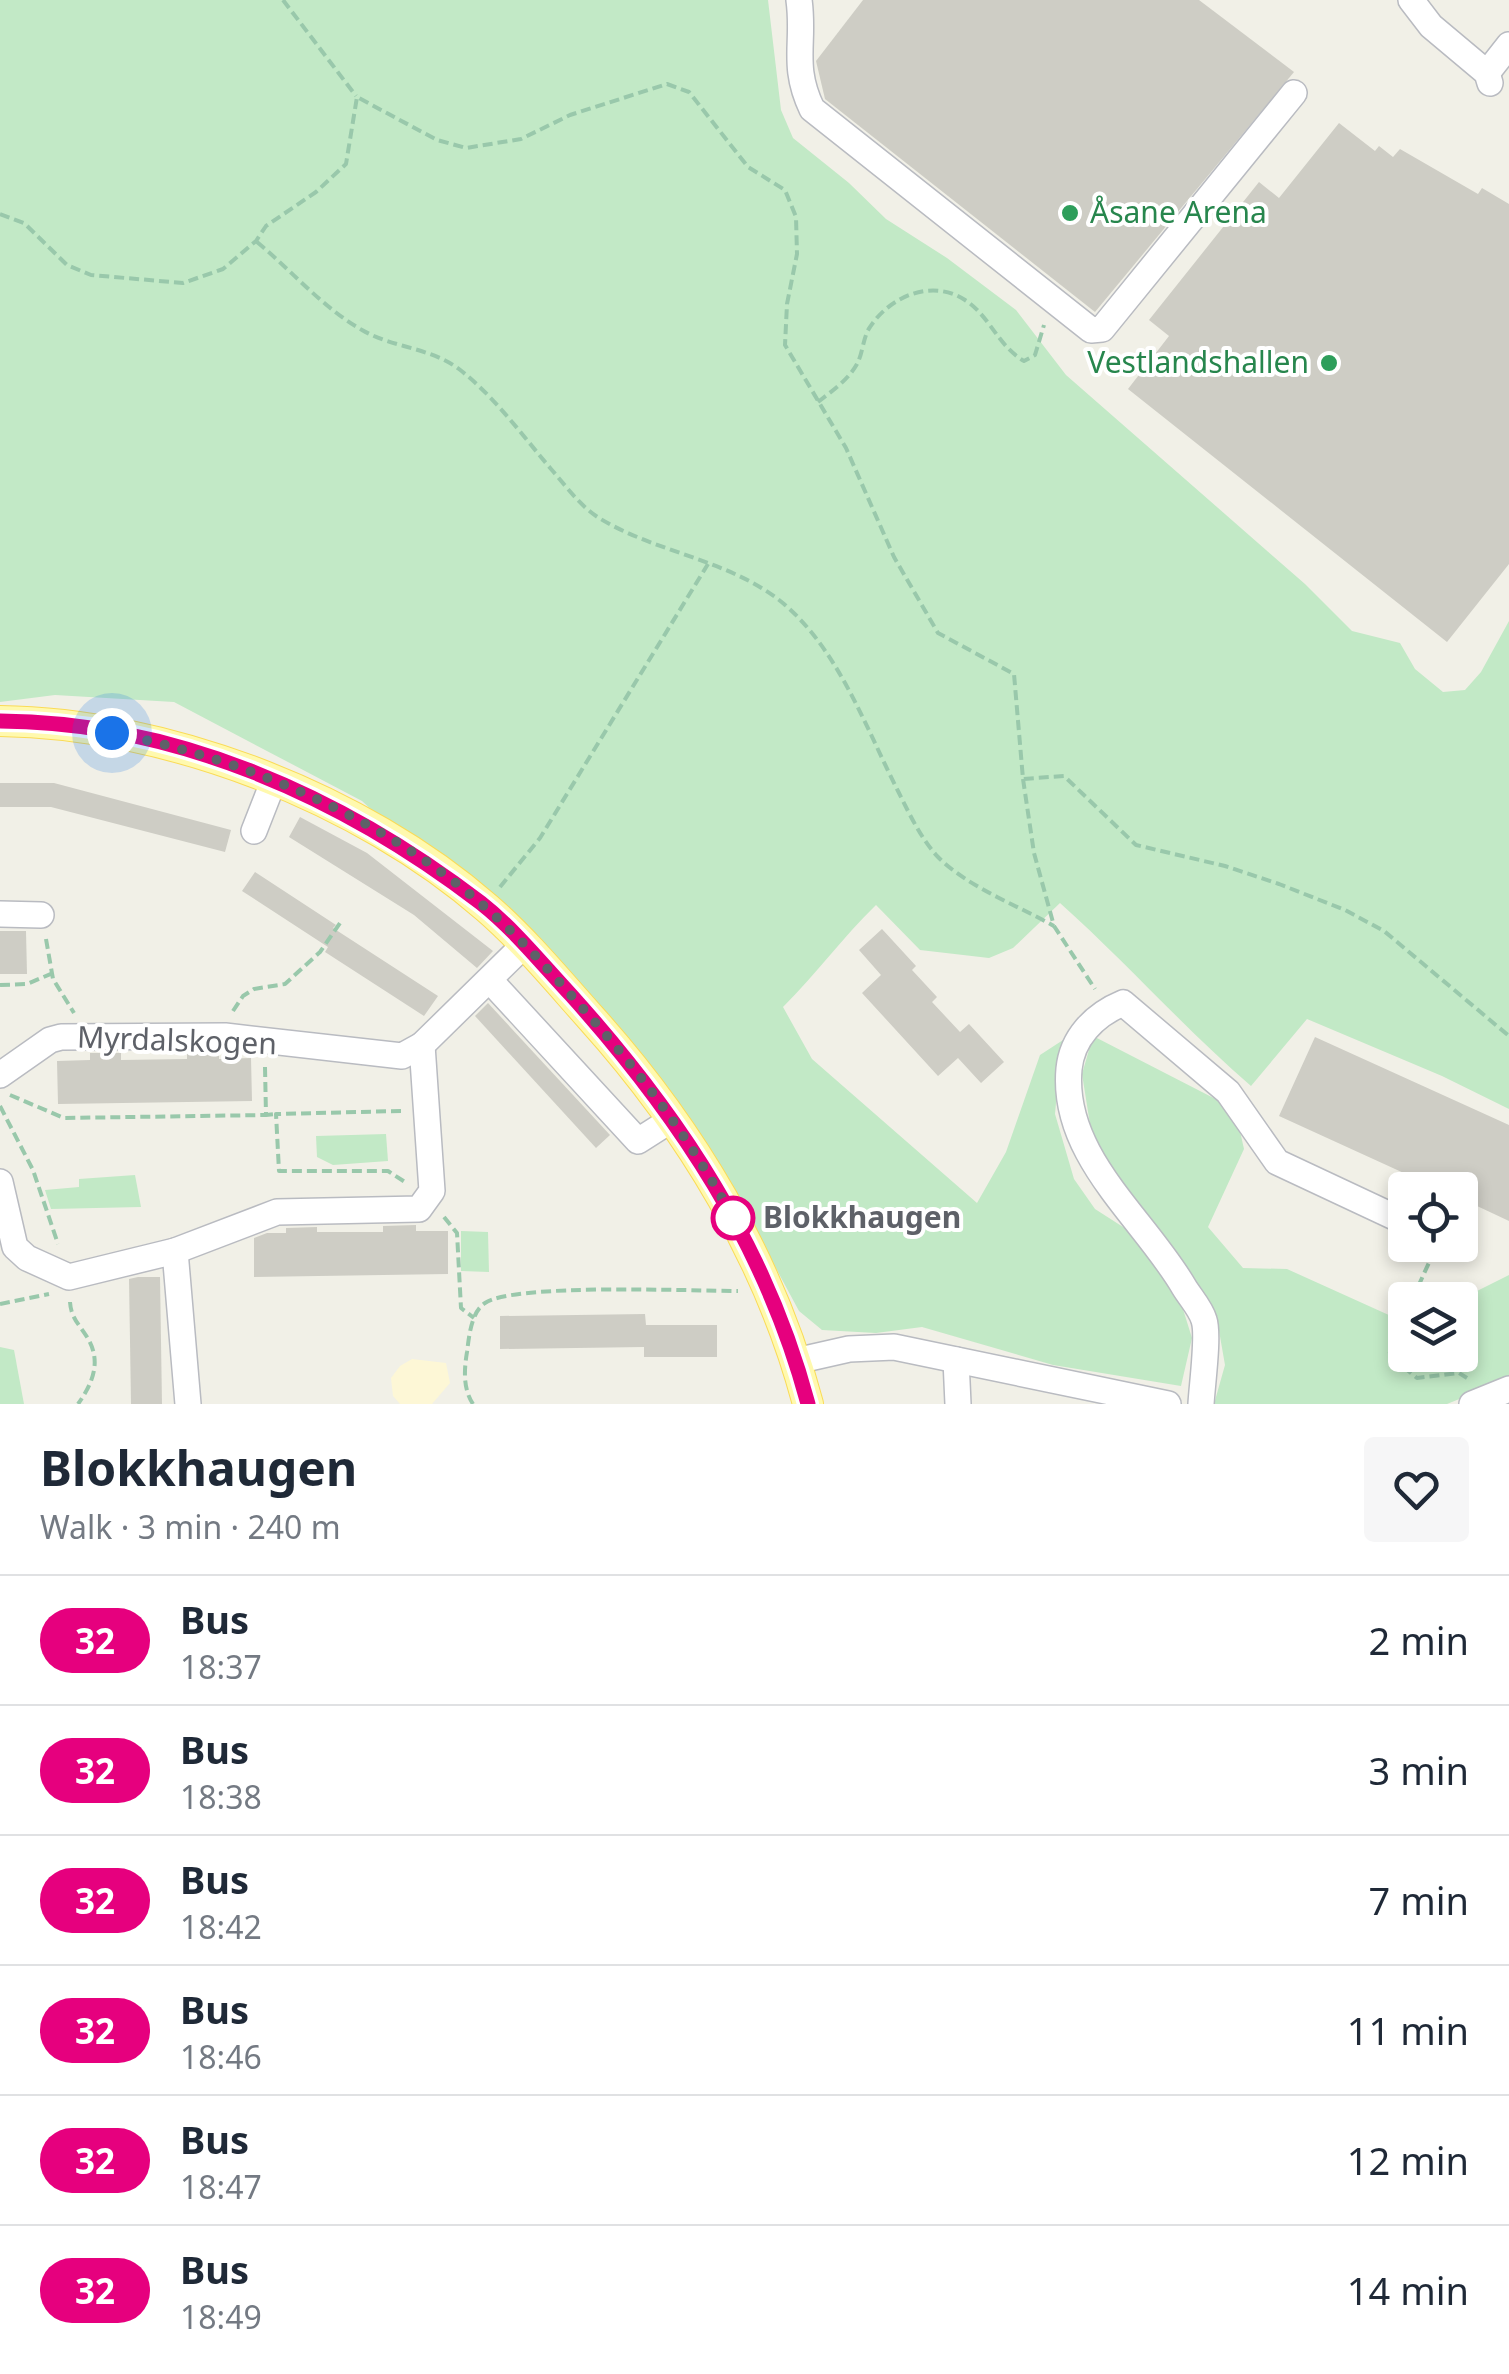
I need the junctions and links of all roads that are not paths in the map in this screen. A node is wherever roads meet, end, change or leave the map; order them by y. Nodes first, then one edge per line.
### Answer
1 (799, 0) edge
2 (1412, 0) edge
3 (1509, 45) edge
4 (1294, 93) dead end
5 (0, 721) edge
6 (274, 780) junction
7 (254, 831) dead end
8 (0, 914) edge
9 (41, 914) road end
10 (524, 944) junction
11 (496, 988) dead end
12 (422, 1045) junction
13 (0, 1075) edge
14 (672, 1120) junction
15 (0, 1182) edge
16 (1388, 1214) edge
17 (175, 1251) junction
18 (956, 1360) junction
19 (796, 1361) junction
20 (188, 1404) edge
21 (808, 1404) edge
22 (958, 1404) edge
23 (1168, 1404) edge
24 (1201, 1404) edge

1 - 4 street
2 - 3 street
5 - 6 main road
6 - 7 street
6 - 10 main road
8 - 9 street
10 - 12 street
10 - 14 main road
11 - 14 street
12 - 13 street, Myrdalskogen
12 - 17 street
14 - 19 main road
15 - 17 street
16 - 24 street
17 - 20 street
18 - 19 street
18 - 22 street
18 - 23 street
19 - 21 main road

